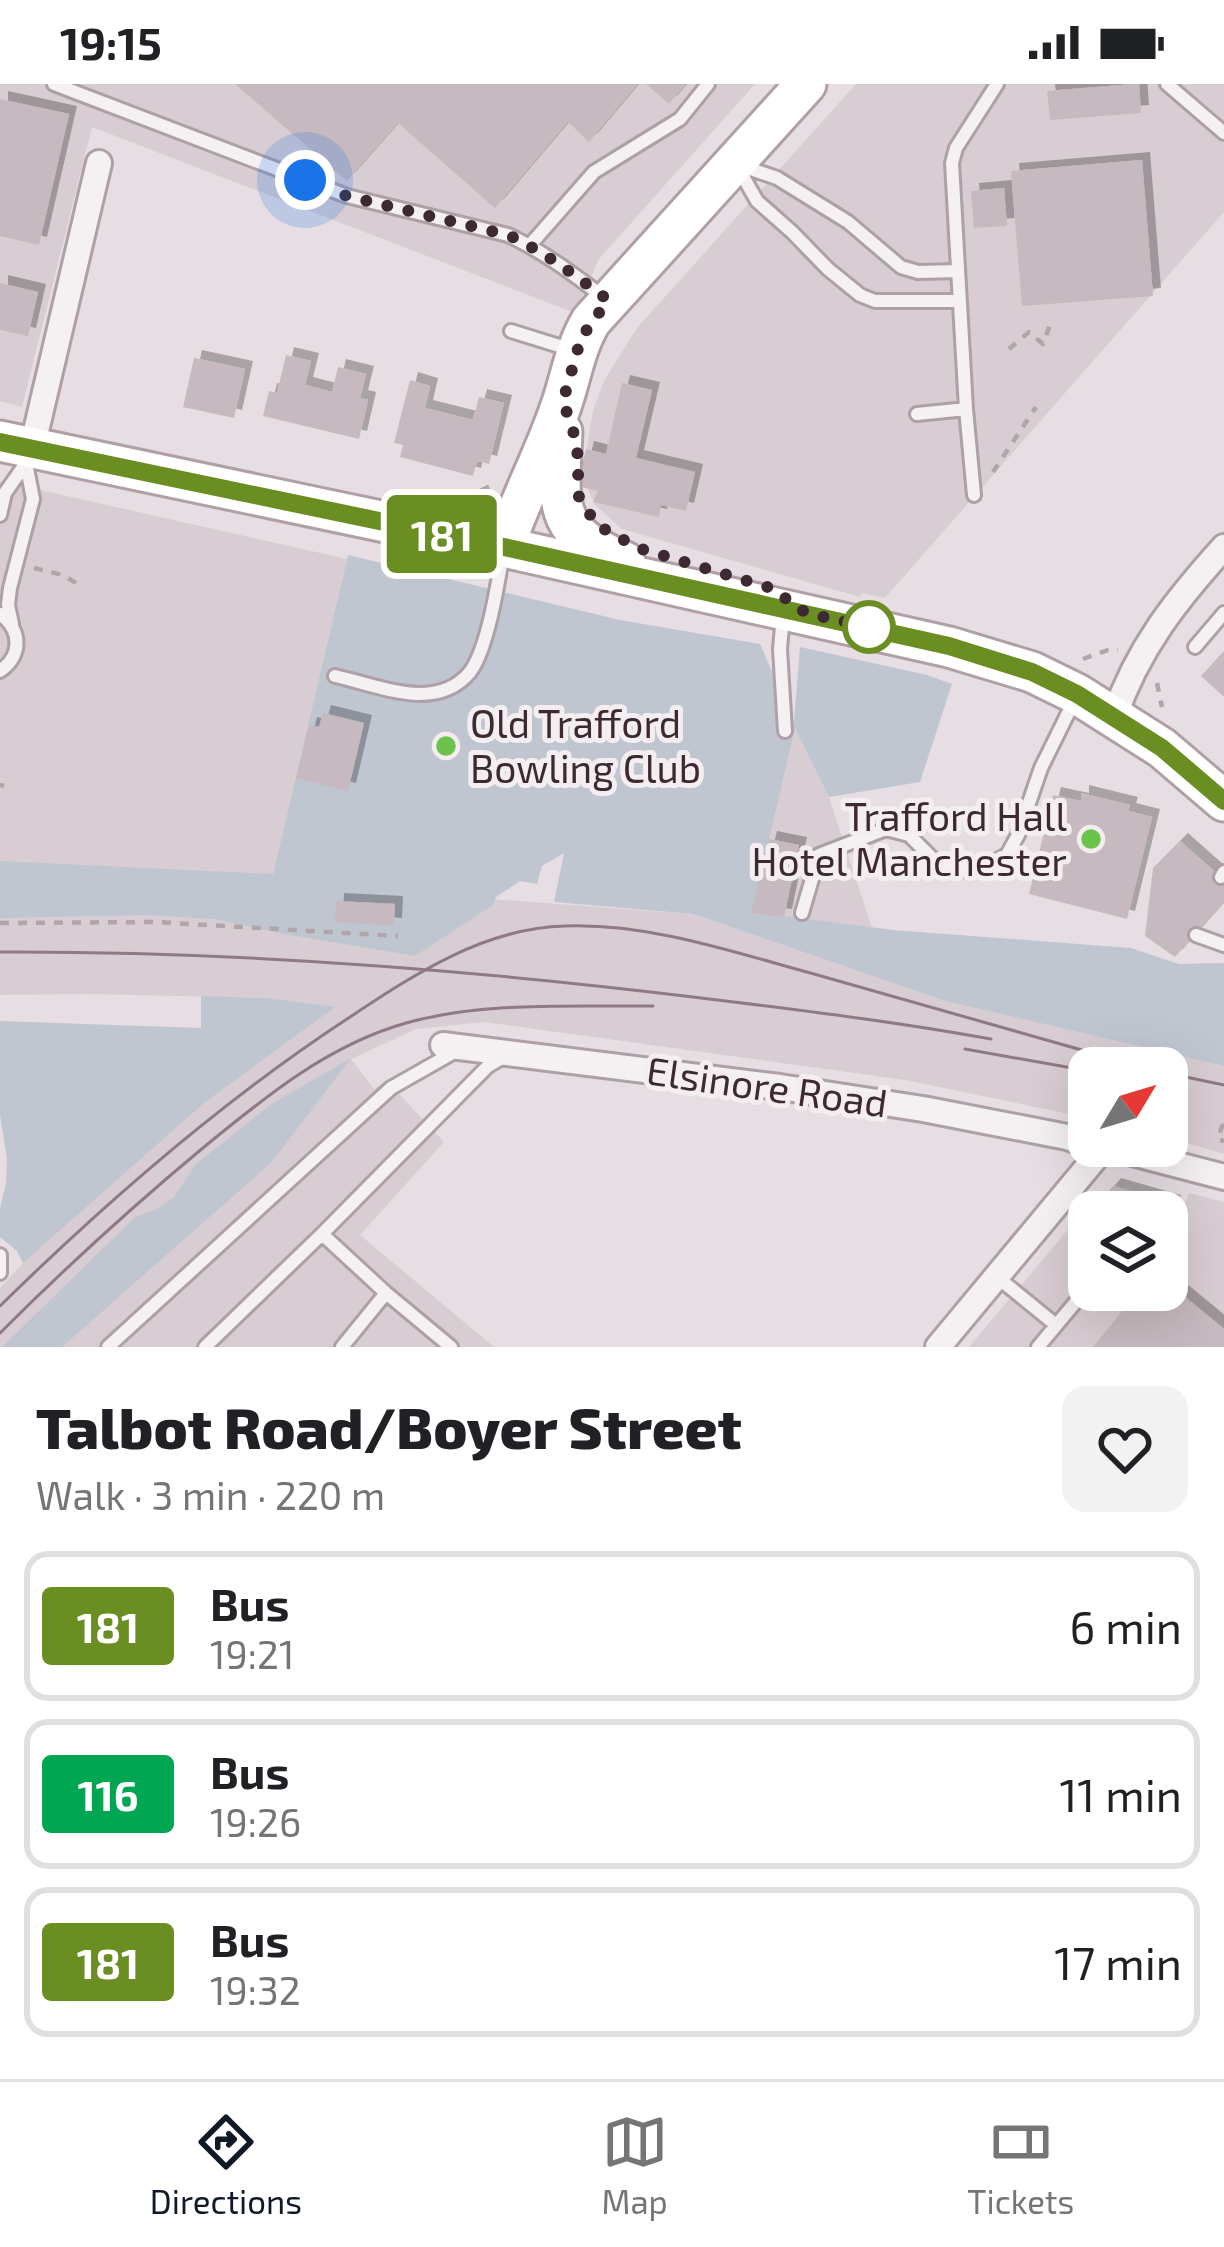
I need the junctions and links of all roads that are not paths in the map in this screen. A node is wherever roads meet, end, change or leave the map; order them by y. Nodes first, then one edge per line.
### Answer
1 (53, 84) edge
2 (708, 84) edge
3 (806, 84) edge
4 (997, 84) edge
5 (1167, 84) edge
6 (1224, 134) edge
7 (99, 163) dead end
8 (735, 163) junction
9 (530, 245) junction
10 (958, 271) junction
11 (608, 300) junction
12 (960, 301) junction
13 (512, 331) dead end
14 (576, 351) junction
15 (563, 401) junction
16 (967, 409) junction
17 (917, 414) dead end
18 (19, 451) edge
19 (974, 495) dead end
20 (0, 514) edge
21 (504, 547) junction
22 (1220, 558) edge
23 (686, 586) junction
24 (783, 608) junction
25 (1224, 613) edge
26 (0, 614) edge
27 (12, 624) junction
28 (1195, 646) dead end
29 (0, 671) edge
30 (335, 676) dead end
31 (1077, 694) junction
32 (1114, 717) junction
33 (785, 731) dead end
34 (1224, 801) edge
35 (802, 913) dead end
36 (1196, 935) dead end
37 (1224, 945) edge
38 (453, 1046) joint
39 (511, 1053) junction
40 (1068, 1140) edge
41 (1079, 1167) edge
42 (1186, 1167) edge
43 (1224, 1177) edge
44 (322, 1234) junction
45 (0, 1255) edge
46 (0, 1274) edge
47 (996, 1276) junction
48 (386, 1293) junction
49 (1068, 1311) edge
50 (1056, 1325) junction
51 (108, 1347) edge
52 (205, 1347) edge
53 (342, 1347) edge
54 (451, 1347) edge
55 (938, 1347) edge
56 (1038, 1347) edge

1 - 9 lane
2 - 9 lane
3 - 8 main road
4 - 10 lane
5 - 6 lane
7 - 18 street
8 - 10 lane
8 - 11 main road
8 - 12 lane
9 - 11 lane
10 - 12 lane
11 - 14 main road
12 - 16 lane
13 - 14 lane
14 - 15 main road
15 - 21 main road
15 - 23 main road
16 - 17 lane
16 - 19 lane
18 - 20 lane
18 - 21 main road
18 - 27 lane
21 - 23 main road
21 - 30 lane
22 - 32 street
23 - 24 main road
24 - 31 main road
24 - 33 lane
25 - 28 lane
26 - 27 lane
27 - 29 lane
31 - 32 main road
31 - 35 lane
32 - 34 main road
36 - 37 lane
38 - 39 street, Elsinore Road
38 - 51 lane
39 - 40 street, Elsinore Road
39 - 44 lane
41 - 47 street
42 - 43 street, Elsinore Road
44 - 48 lane
44 - 52 lane
45 - 46 lane
47 - 50 lane
47 - 55 street
48 - 53 lane
48 - 54 lane
49 - 50 lane
50 - 56 lane

